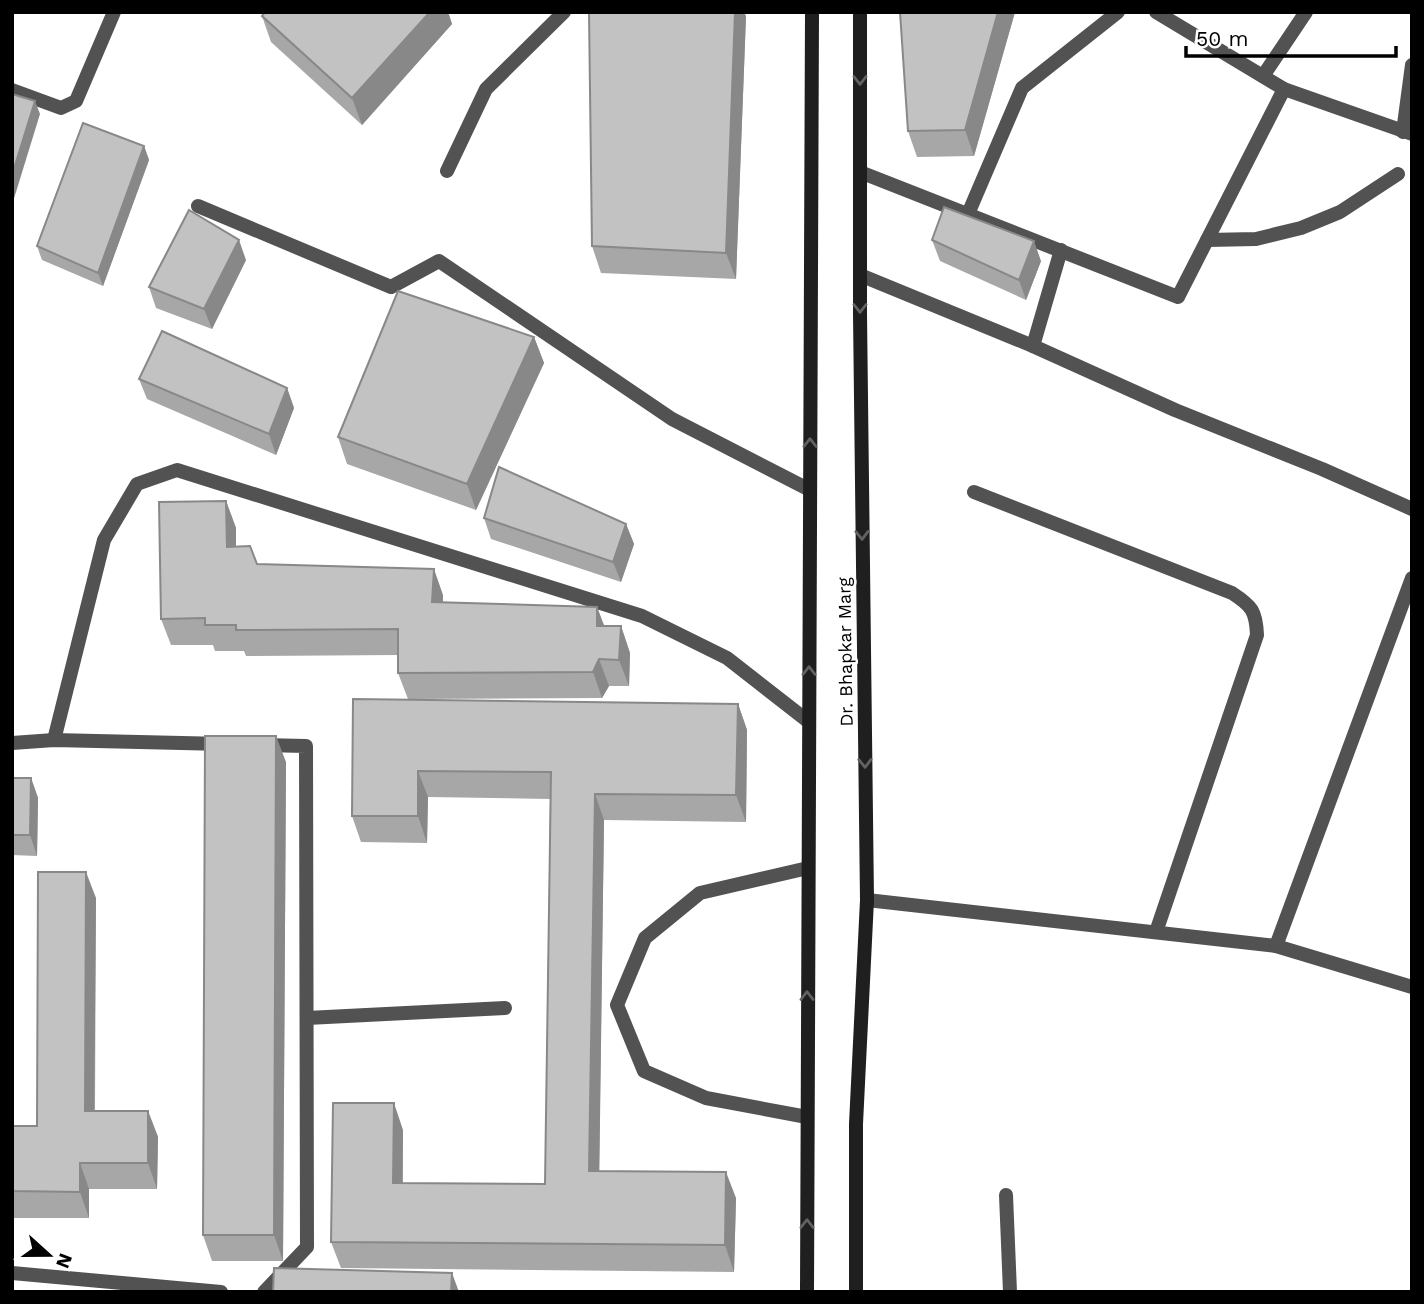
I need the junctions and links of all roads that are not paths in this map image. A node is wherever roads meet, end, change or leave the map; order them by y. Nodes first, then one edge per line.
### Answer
1 (114, 12) edge
2 (565, 12) edge
3 (812, 12) edge
4 (860, 12) edge
5 (1118, 12) edge
6 (1156, 12) edge
7 (1306, 12) edge
8 (1412, 65) edge
9 (1263, 76) junction
10 (1284, 89) junction
11 (12, 90) edge
12 (1408, 133) edge
13 (447, 172) dead end
14 (860, 172) junction
15 (1398, 174) dead end
16 (198, 206) dead end
17 (968, 214) junction
18 (1207, 240) junction
19 (1060, 250) junction
20 (860, 275) junction
21 (1033, 346) junction
22 (810, 490) junction
23 (974, 492) dead end
24 (1412, 509) edge
25 (1412, 578) edge
26 (809, 722) junction
27 (54, 740) junction
28 (12, 743) edge
29 (808, 868) junction
30 (867, 900) junction
31 (1156, 932) junction
32 (1276, 946) junction
33 (1412, 987) edge
34 (505, 1008) dead end
35 (307, 1018) junction
36 (807, 1117) junction
37 (1006, 1195) dead end
38 (12, 1273) edge
39 (221, 1292) edge
40 (264, 1292) edge
41 (807, 1292) edge
42 (856, 1292) edge
43 (1010, 1292) edge

1 - 11 street
2 - 13 street
22 -> 3 main road, Dr. Bhapkar Marg
4 -> 14 main road, Dr. Bhapkar Marg
5 - 17 street
6 - 9 street
7 - 9 street
8 - 12 street
9 - 10 street
10 - 12 street
10 - 18 street
14 - 17 street
14 - 20 main road, Dr. Bhapkar Marg
15 - 18 street
16 - 22 street
17 - 19 street
18 - 19 street
19 - 21 street
20 - 21 street
20 -> 30 main road, Dr. Bhapkar Marg
21 - 24 street
26 -> 22 main road, Dr. Bhapkar Marg
23 - 31 street
25 - 32 street
26 - 27 street
26 - 29 main road, Dr. Bhapkar Marg
27 - 28 street
27 - 35 street
36 -> 29 main road, Dr. Bhapkar Marg
29 - 36 street
30 - 31 street
30 - 42 main road, Dr. Bhapkar Marg
31 - 32 street
32 - 33 street
34 - 35 street
35 - 40 street
41 -> 36 main road, Dr. Bhapkar Marg
37 - 43 street
38 - 39 street

